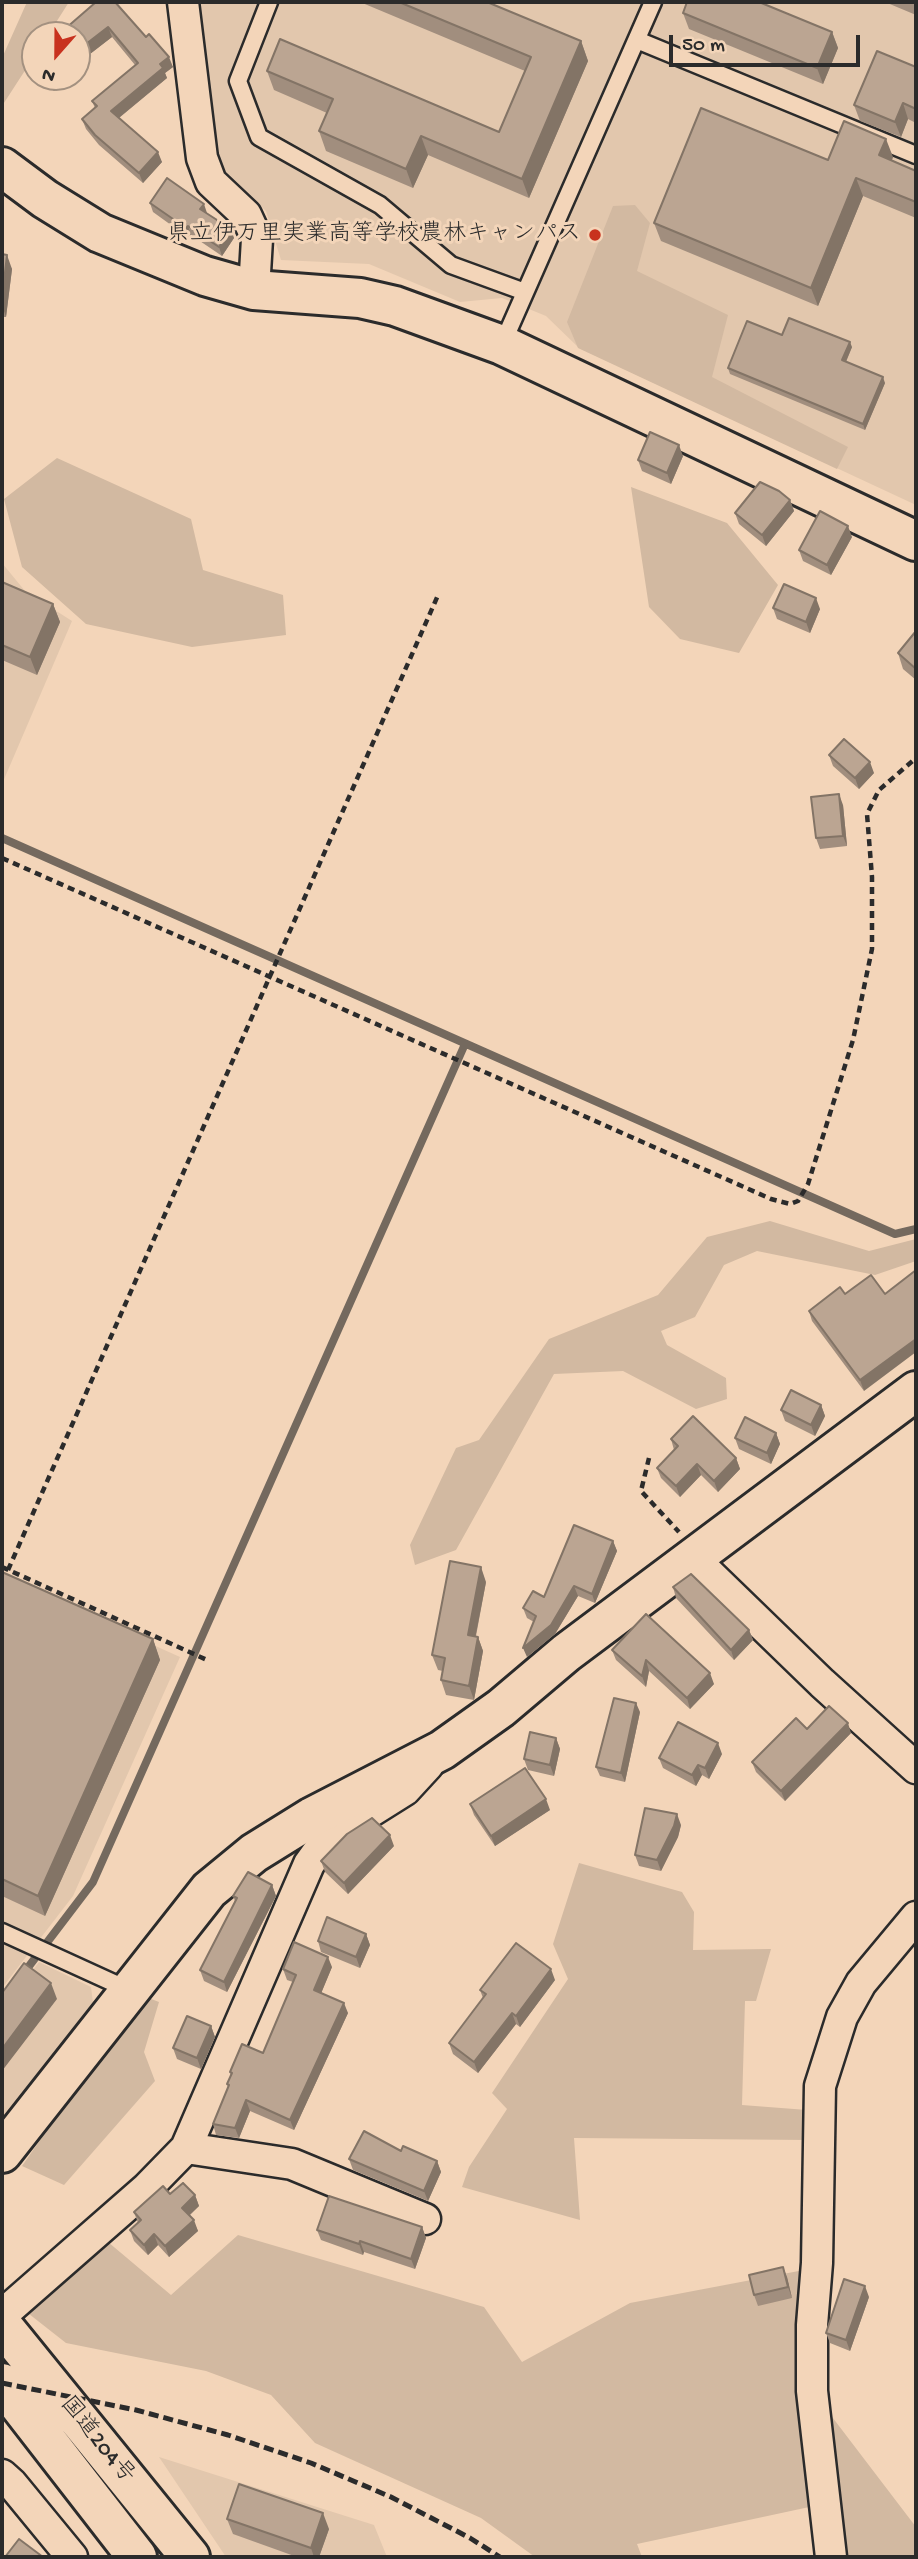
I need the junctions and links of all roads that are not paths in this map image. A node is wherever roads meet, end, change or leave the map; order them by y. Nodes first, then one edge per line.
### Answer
1 (183, 2) edge
2 (269, 2) edge
3 (653, 2) edge
4 (637, 40) junction
5 (916, 155) edge
6 (2, 167) edge
7 (254, 290) junction
8 (525, 292) junction
9 (502, 345) junction
10 (916, 541) edge
11 (916, 1391) edge
12 (693, 1558) junction
13 (442, 1750) junction
14 (916, 1768) edge
15 (916, 1917) edge
16 (2, 1932) edge
17 (129, 1990) junction
18 (186, 2148) junction
19 (2, 2152) edge
20 (425, 2219) dead end
21 (2, 2315) edge
22 (2, 2325) edge
23 (2, 2383) edge
24 (2, 2474) edge
25 (72, 2557) edge
26 (137, 2557) edge
27 (190, 2557) edge
28 (831, 2557) edge

1 - 7 street
2 - 8 lane
3 - 4 lane
4 - 5 lane
4 - 8 lane
6 - 7 main road
7 - 9 main road
8 - 9 lane
9 - 10 main road
11 - 12 main road
12 - 13 main road
12 - 14 street
13 - 17 main road
13 - 18 street
15 - 28 street
16 - 17 lane
17 - 19 main road
18 - 20 street
18 - 21 street
22 - 27 main road, 国道204号
23 - 26 main road, 国道204号
24 - 25 street

